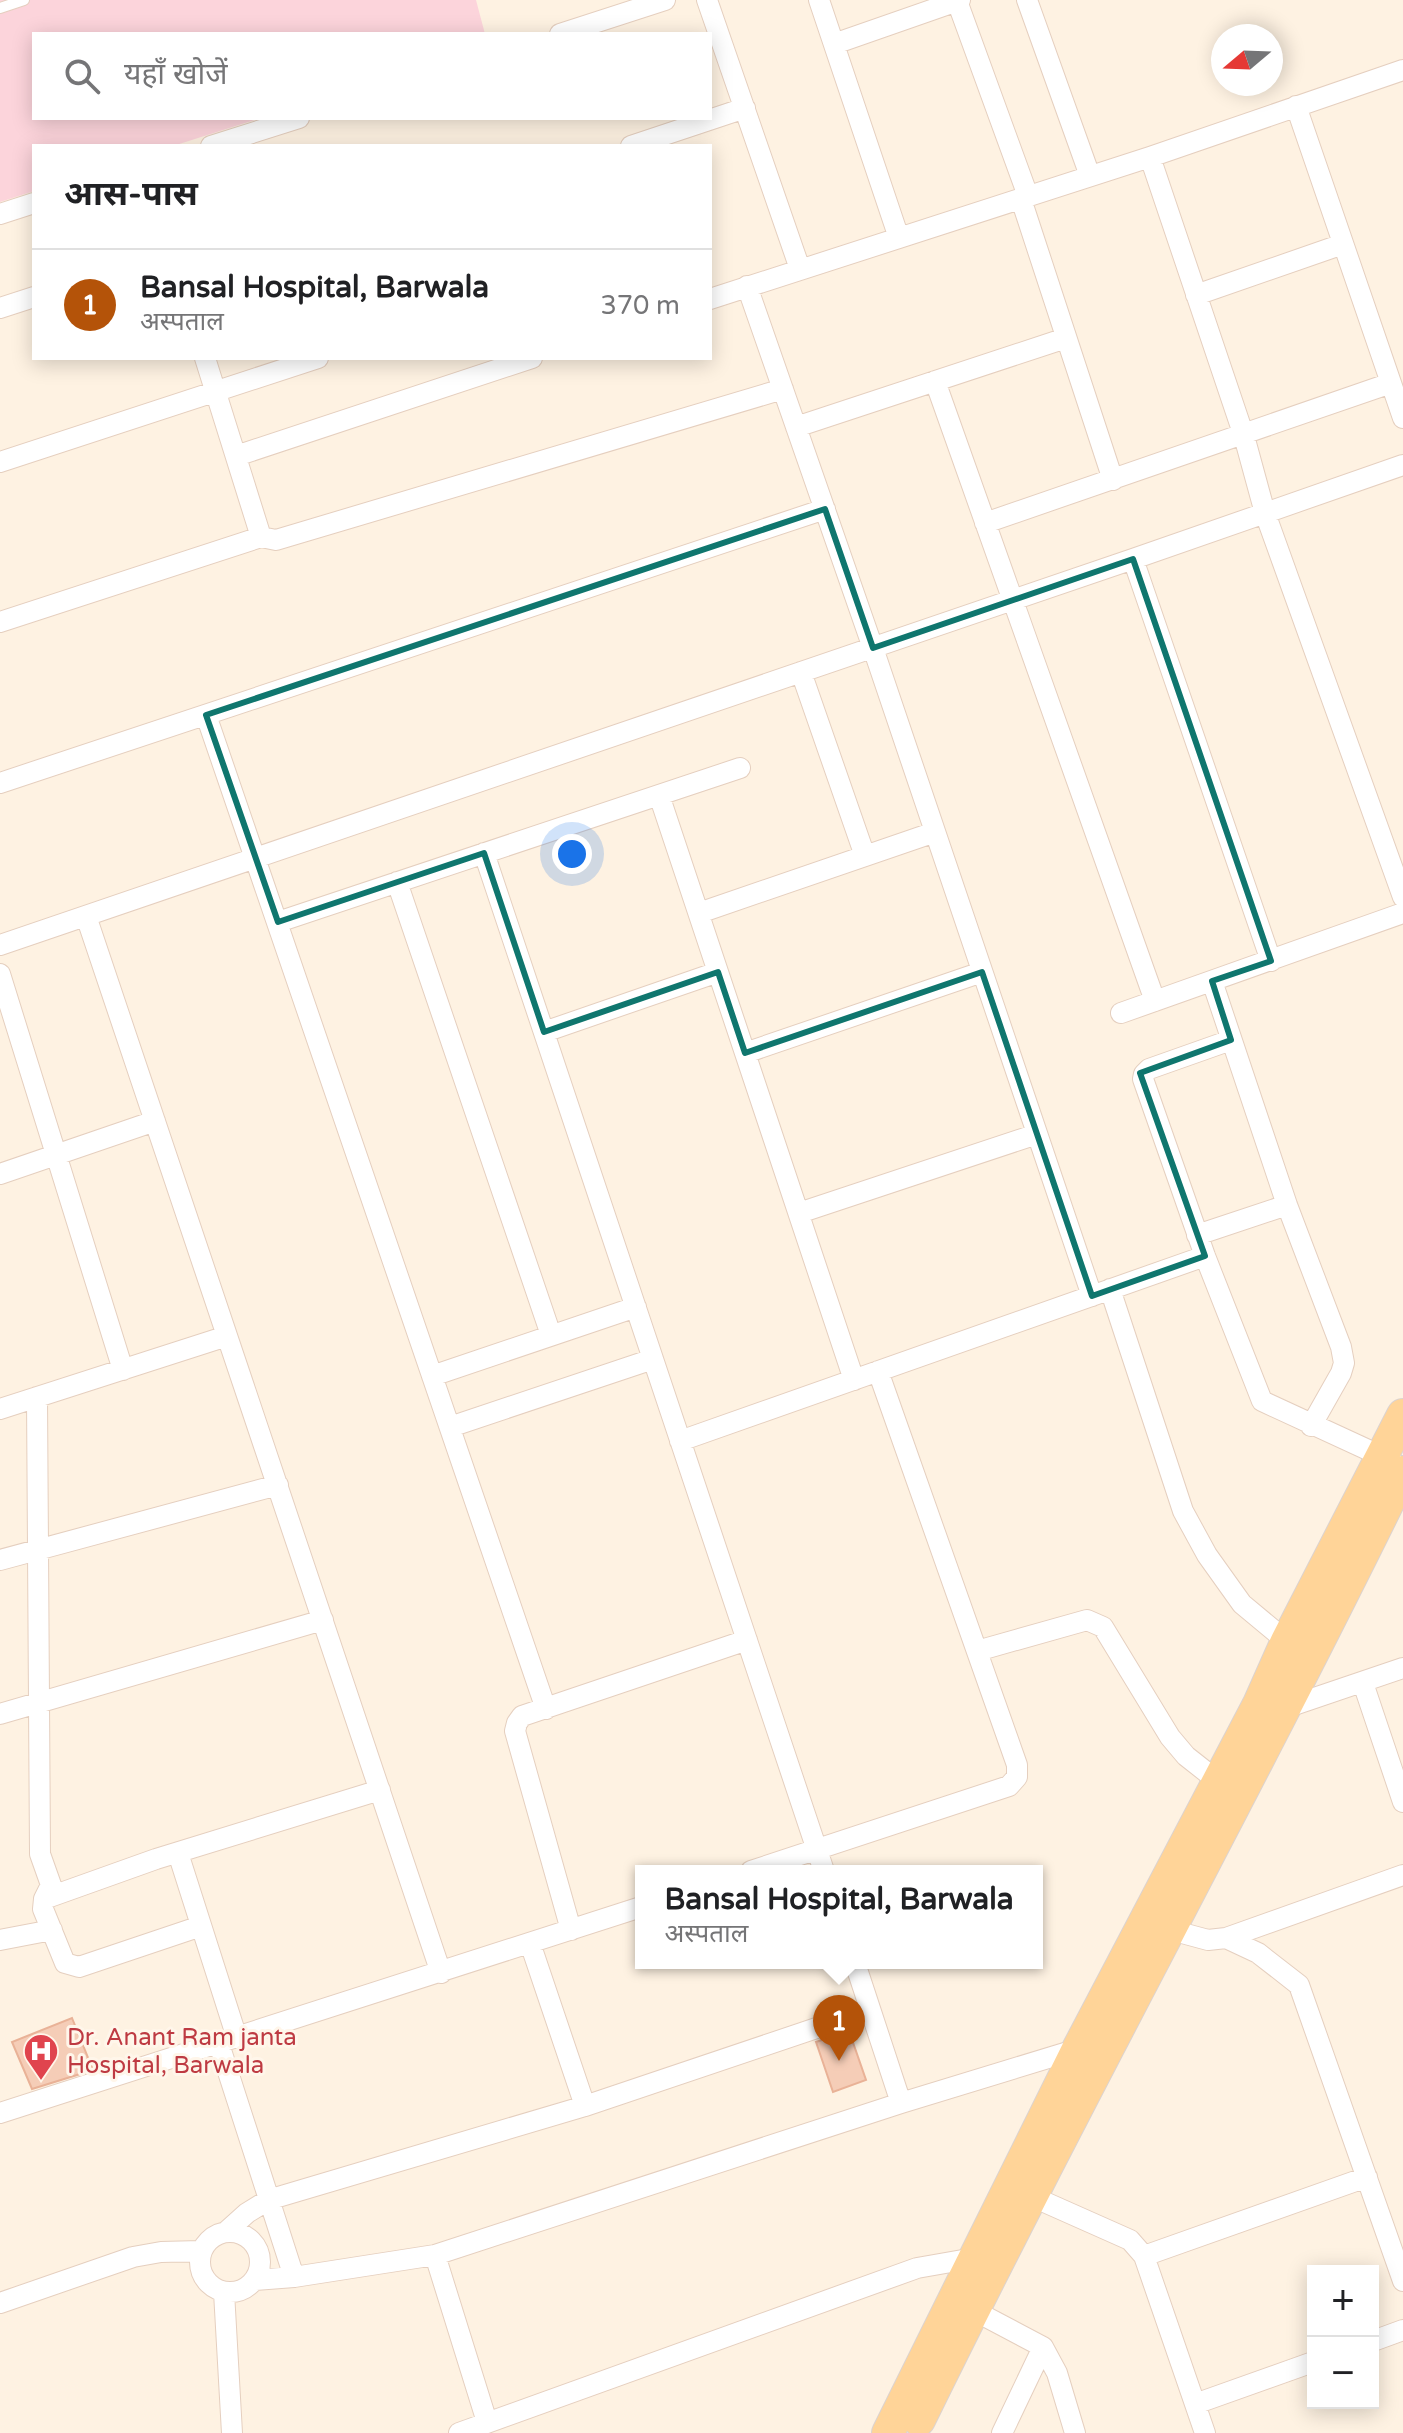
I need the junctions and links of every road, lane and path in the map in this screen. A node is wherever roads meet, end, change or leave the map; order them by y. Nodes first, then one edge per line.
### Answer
1 (24, 0) edge
2 (665, 0) edge
3 (707, 0) edge
4 (819, 0) edge
5 (959, 0) edge
6 (1027, 0) edge
7 (0, 8) edge
8 (566, 32) edge
9 (834, 44) junction
10 (1403, 70) edge
11 (1296, 106) junction
12 (745, 108) junction
13 (712, 119) edge
14 (293, 120) edge
15 (709, 120) edge
16 (217, 144) edge
17 (637, 144) edge
18 (1150, 157) junction
19 (1090, 176) junction
20 (1024, 197) junction
21 (32, 204) edge
22 (0, 214) edge
23 (899, 238) junction
24 (1343, 244) junction
25 (800, 269) junction
26 (747, 286) junction
27 (1196, 295) junction
28 (32, 298) edge
29 (712, 298) edge
30 (0, 308) edge
31 (1066, 338) junction
32 (206, 360) edge
33 (312, 360) edge
34 (526, 360) edge
35 (935, 381) junction
36 (1391, 383) junction
37 (783, 389) junction
38 (216, 392) junction
39 (1403, 418) edge
40 (796, 427) junction
41 (1244, 436) junction
42 (236, 456) junction
43 (0, 462) edge
44 (1403, 465) edge
45 (1113, 480) junction
46 (825, 509) junction
47 (1265, 513) junction
48 (985, 523) junction
49 (261, 537) junction
50 (1133, 559) junction
51 (1013, 600) junction
52 (0, 622) edge
53 (873, 648) junction
54 (801, 672) junction
55 (206, 715) junction
56 (740, 768) dead end
57 (0, 783) edge
58 (659, 795) junction
59 (935, 832) junction
60 (484, 853) junction
61 (865, 856) junction
62 (256, 858) junction
63 (397, 882) junction
64 (1403, 897) edge
65 (699, 913) junction
66 (1403, 913) edge
67 (86, 916) junction
68 (278, 922) junction
69 (0, 945) edge
70 (1271, 961) junction
71 (718, 972) junction
72 (982, 972) junction
73 (0, 974) edge
74 (1212, 981) junction
75 (1155, 1001) junction
76 (1121, 1013) dead end
77 (544, 1032) junction
78 (1231, 1040) junction
79 (745, 1053) junction
80 (155, 1121) junction
81 (1037, 1134) junction
82 (56, 1155) junction
83 (0, 1174) edge
84 (1287, 1205) junction
85 (799, 1213) junction
86 (1197, 1235) junction
87 (1205, 1256) junction
88 (1101, 1293) junction
89 (636, 1307) junction
90 (551, 1335) junction
91 (227, 1336) junction
92 (653, 1359) junction
93 (123, 1370) junction
94 (878, 1371) junction
95 (432, 1376) junction
96 (854, 1380) junction
97 (37, 1397) junction
98 (0, 1409) edge
99 (1403, 1415) edge
100 (1311, 1426) junction
101 (450, 1427) junction
102 (680, 1441) junction
103 (1397, 1476) edge
104 (278, 1485) junction
105 (38, 1550) junction
106 (0, 1560) edge
107 (323, 1620) junction
108 (747, 1640) junction
109 (1298, 1650) junction
110 (977, 1651) junction
111 (1403, 1668) edge
112 (1363, 1683) junction
113 (39, 1702) junction
114 (1285, 1708) junction
115 (546, 1709) junction
116 (0, 1714) edge
117 (1219, 1782) junction
118 (380, 1790) junction
119 (1402, 1794) edge
120 (817, 1849) junction
121 (178, 1853) junction
122 (769, 1865) edge
123 (822, 1865) edge
124 (1403, 1875) edge
125 (44, 1899) junction
126 (635, 1909) edge
127 (201, 1926) junction
128 (52, 1930) junction
129 (571, 1930) junction
130 (1171, 1930) junction
131 (1226, 1938) junction
132 (0, 1940) edge
133 (530, 1943) junction
134 (857, 1969) edge
135 (441, 1973) junction
136 (870, 2010) junction
137 (1113, 2038) junction
138 (228, 2041) junction
139 (1078, 2049) junction
140 (901, 2103) junction
141 (585, 2106) junction
142 (0, 2113) edge
143 (1367, 2177) junction
144 (1031, 2196) junction
145 (268, 2200) junction
146 (227, 2231) junction
147 (201, 2251) junction
148 (435, 2255) junction
149 (1144, 2256) junction
150 (974, 2258) junction
151 (294, 2277) junction
152 (255, 2280) junction
153 (1403, 2281) edge
154 (224, 2292) junction
155 (0, 2303) edge
156 (973, 2310) junction
157 (1403, 2330) edge
158 (1379, 2339) edge
159 (1043, 2347) junction
160 (1307, 2364) edge
161 (1195, 2404) junction
162 (487, 2422) junction
163 (1071, 2429) edge
164 (232, 2433) edge
165 (459, 2433) edge
166 (888, 2433) edge
167 (912, 2433) edge
168 (1002, 2433) edge
169 (1205, 2433) edge

1 - 7 lane
2 - 8 street
3 - 12 street
4 - 9 street
5 - 9 street
5 - 20 street
6 - 19 street
9 - 23 street
10 - 11 street
11 - 18 street
11 - 24 street
12 - 13 street
12 - 25 street
14 - 16 street
15 - 17 street
18 - 19 street
18 - 27 street
19 - 20 street
20 - 23 street
20 - 31 street
21 - 22 street
23 - 25 street
24 - 27 street
24 - 36 street
25 - 26 street
26 - 29 street
26 - 37 street
27 - 41 street
28 - 30 street
31 - 35 street
31 - 45 street
32 - 38 street
33 - 38 street
34 - 42 street
35 - 40 street
35 - 48 street
36 - 39 street
36 - 41 street
37 - 40 street
37 - 49 street
38 - 42 street
38 - 43 street
40 - 46 street
41 - 45 street
41 - 47 street
42 - 49 street
44 - 47 street
45 - 48 street
46 - 53 street
46 - 55 street
47 - 50 street
47 - 64 street
48 - 51 street
49 - 52 street
50 - 51 street
50 - 70 street
51 - 53 street
51 - 75 street
53 - 54 street
53 - 59 street
54 - 61 street
54 - 62 street
55 - 57 street
55 - 62 street
56 - 58 street
58 - 60 street
58 - 65 street
59 - 61 street
59 - 72 street
60 - 63 street
60 - 77 street
61 - 65 street
62 - 67 street
62 - 68 street
63 - 68 street
63 - 90 street
65 - 71 street
66 - 70 street
67 - 69 street
67 - 80 street
68 - 95 street
70 - 74 street
71 - 77 street
71 - 79 street
72 - 79 street
72 - 81 street
73 - 82 street
74 - 75 street
74 - 78 street
75 - 76 street
77 - 89 street
78 - 84 street
78 - 86 street
79 - 85 street
80 - 82 street
80 - 91 street
81 - 85 street
81 - 88 street
82 - 83 street
82 - 93 street
84 - 86 street
84 - 100 street
85 - 96 street
86 - 87 street
87 - 88 street
87 - 100 street
88 - 94 street
88 - 109 street
89 - 90 street
89 - 92 street
90 - 95 street
91 - 93 street
91 - 104 street
92 - 101 street
92 - 102 street
93 - 97 street
94 - 96 street
94 - 110 street
95 - 101 street
96 - 102 street
97 - 98 street
97 - 105 street
99 - 103 main road
100 - 103 street
101 - 115 street
102 - 108 street
103 - 109 main road
104 - 105 street
104 - 107 street
105 - 106 street
105 - 113 street
107 - 113 street
107 - 118 street
108 - 115 street
108 - 120 street
109 - 114 main road
109 - 117 main road
110 - 117 street
110 - 120 street
111 - 112 street
112 - 114 street
112 - 119 street
113 - 116 street
113 - 125 street
114 - 130 main road
115 - 129 street
117 - 139 main road
118 - 121 street
118 - 135 street
120 - 122 street
120 - 123 street
121 - 125 street
121 - 127 street
124 - 131 street
125 - 128 street
126 - 129 street
127 - 128 street
127 - 138 street
128 - 132 street
129 - 133 street
130 - 131 street
130 - 137 main road
131 - 143 street
133 - 135 street
133 - 141 street
134 - 136 street
135 - 138 street
136 - 140 street
136 - 141 street
137 - 139 street
137 - 144 main road
138 - 142 street
138 - 145 street
139 - 140 street
139 - 150 main road
140 - 148 street
141 - 145 street
143 - 149 street
143 - 153 street
144 - 149 street
144 - 156 main road
145 - 146 street
145 - 151 street
146 - 147 street
146 - 152 street
147 - 154 street
147 - 155 street
148 - 151 street
148 - 162 street
149 - 161 street
150 - 162 street
150 - 166 main road
151 - 152 street
152 - 154 street
154 - 164 street
156 - 159 street
156 - 167 main road
157 - 158 street
159 - 163 street
159 - 168 street
160 - 161 street
161 - 169 street
162 - 165 street

